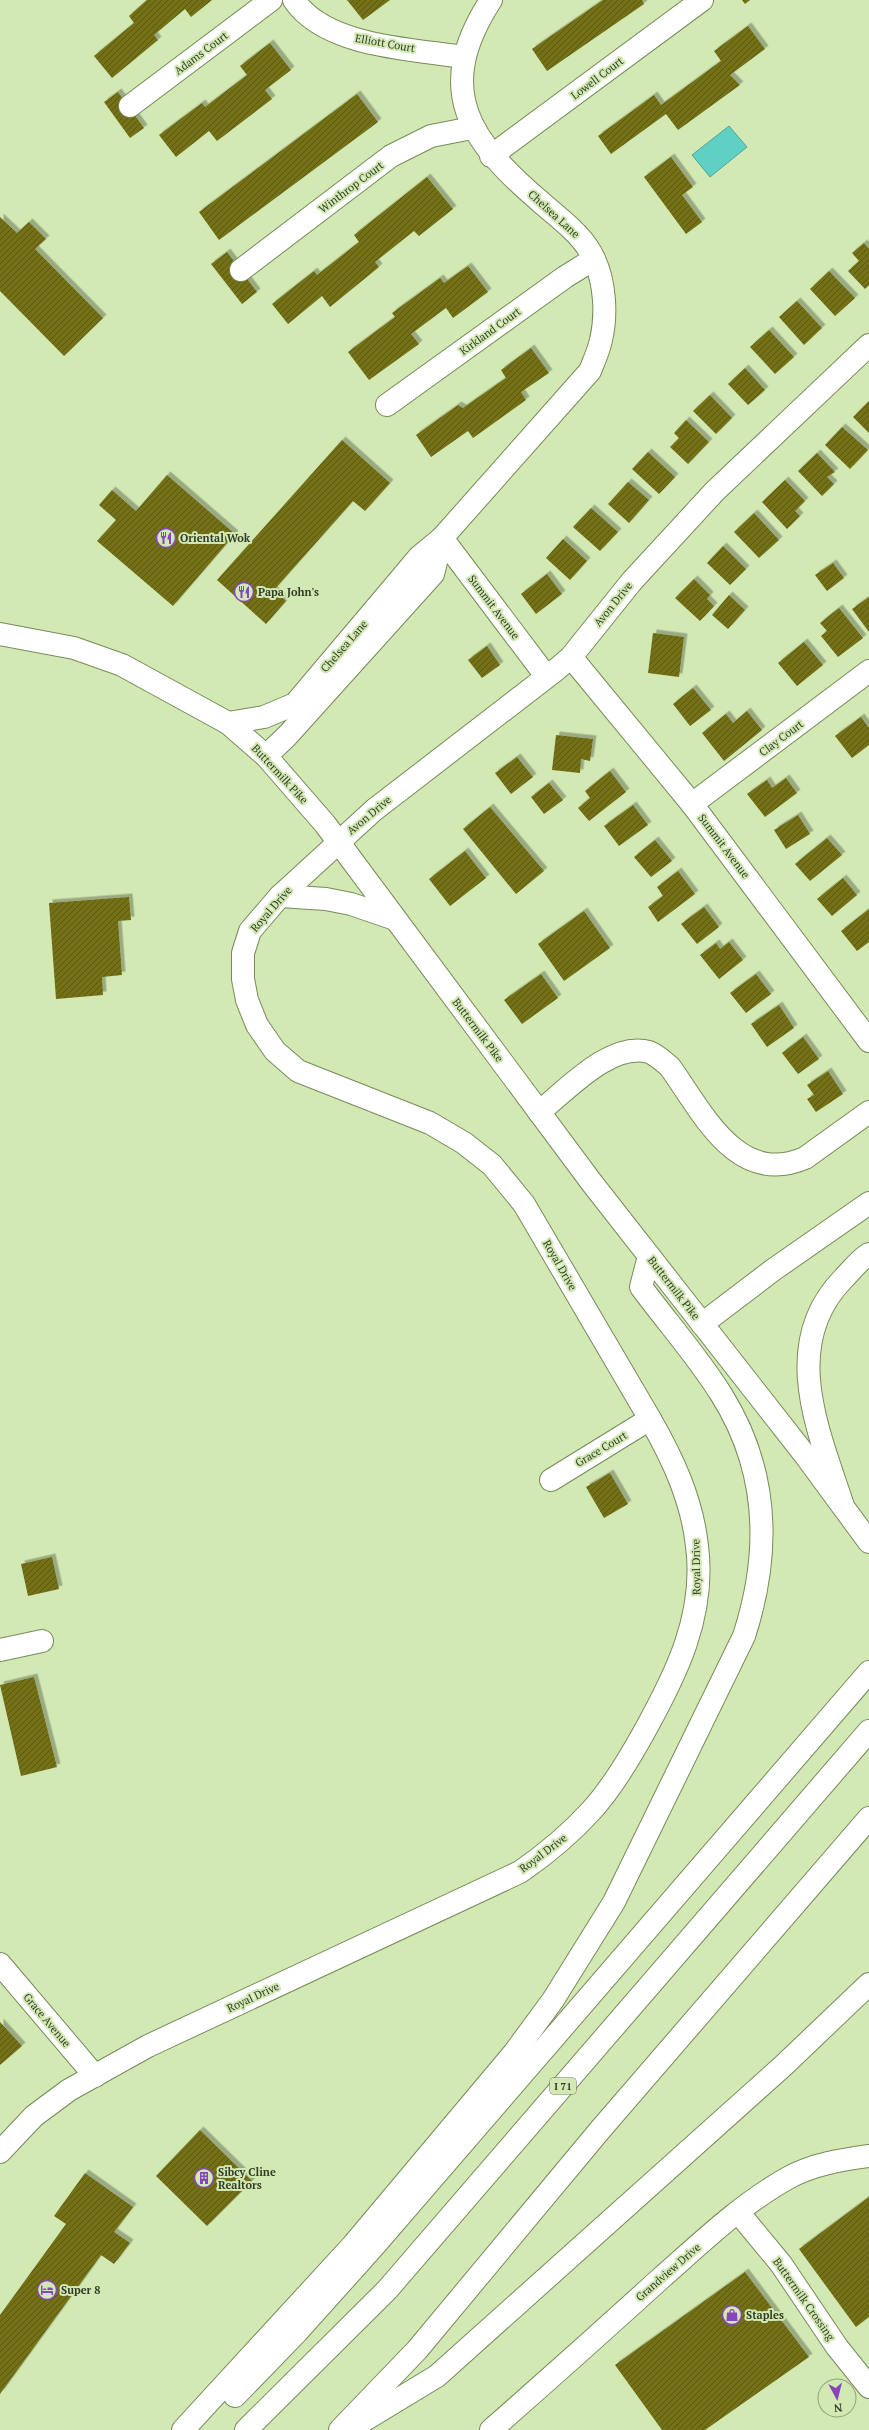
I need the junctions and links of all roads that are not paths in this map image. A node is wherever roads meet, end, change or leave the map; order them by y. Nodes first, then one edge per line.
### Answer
1 (271, 0) edge
2 (294, 0) edge
3 (491, 0) edge
4 (702, 0) edge
5 (464, 57) junction
6 (130, 106) dead end
7 (472, 128) junction
8 (491, 156) junction
9 (594, 259) junction
10 (241, 270) dead end
11 (869, 344) edge
12 (387, 405) dead end
13 (442, 538) junction
14 (0, 634) edge
15 (571, 656) junction
16 (869, 671) edge
17 (546, 676) junction
18 (228, 723) junction
19 (266, 756) junction
20 (692, 804) junction
21 (338, 842) junction
22 (280, 896) junction
23 (396, 919) junction
24 (867, 1034) edge
25 (539, 1112) junction
26 (869, 1112) edge
27 (869, 1203) edge
28 (869, 1254) edge
29 (649, 1256) junction
30 (702, 1324) junction
31 (650, 1419) junction
32 (551, 1480) dead end
33 (843, 1506) junction
34 (869, 1542) edge
35 (42, 1641) dead end
36 (0, 1650) edge
37 (869, 1672) edge
38 (869, 1731) edge
39 (869, 1818) edge
40 (0, 1964) edge
41 (869, 1984) edge
42 (95, 2076) junction
43 (0, 2152) edge
44 (869, 2156) edge
45 (738, 2212) junction
46 (869, 2387) edge
47 (183, 2430) edge
48 (201, 2430) edge
49 (246, 2430) edge
50 (340, 2430) edge
51 (348, 2430) edge
52 (491, 2430) edge

1 - 6 main road, Adams Court
2 - 5 main road, Elliott Court
3 - 5 main road, Chelsea Lane
4 - 8 main road, Lowell Court
5 - 7 main road, Chelsea Lane
7 - 8 main road, Chelsea Lane
7 - 10 main road, Winthrop Court
8 - 9 main road, Chelsea Lane
9 - 12 main road, Kirkland Court
9 - 13 main road, Chelsea Lane
11 - 15 main road, Avon Drive
13 - 17 main road, Summit Avenue
13 - 18 main road, Chelsea Lane
13 - 19 main road, Chelsea Lane
14 - 18 main road, Buttermilk Pike
15 - 17 main road, Avon Drive
15 - 20 main road, Summit Avenue
16 - 20 main road, Clay Court
17 - 21 main road, Avon Drive
18 - 19 main road, Buttermilk Pike
19 - 21 main road, Buttermilk Pike
20 - 24 main road, Summit Avenue
21 - 22 main road, Royal Drive
21 - 23 main road, Buttermilk Pike
22 - 23 main road
22 - 31 main road, Royal Drive
23 - 25 main road, Buttermilk Pike
25 - 26 main road
25 - 29 main road, Buttermilk Pike
27 - 30 main road
28 - 33 main road
29 - 30 main road, Buttermilk Pike
29 - 47 main road
30 - 33 main road, Buttermilk Pike
31 - 32 main road, Grace Court
31 - 42 main road, Royal Drive
33 - 34 main road, Buttermilk Pike
35 - 36 main road
37 - 48 main road
38 - 49 main road, I 71
39 - 50 main road
40 - 42 main road, Grace Avenue
41 - 51 main road
42 - 43 main road, Royal Drive
44 - 45 main road, Grandview Drive
45 - 46 main road, Buttermilk Crossing
45 - 52 main road, Grandview Drive

